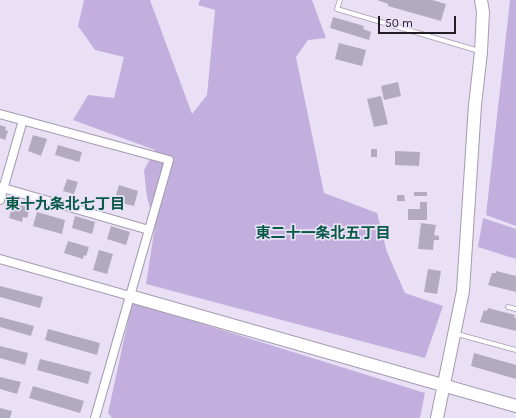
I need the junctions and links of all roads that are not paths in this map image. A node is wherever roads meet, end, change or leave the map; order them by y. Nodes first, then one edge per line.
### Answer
1 (340, 0) edge
2 (481, 0) edge
3 (481, 52) junction
4 (0, 114) edge
5 (23, 120) junction
6 (2, 188) edge
7 (0, 200) edge
8 (150, 230) junction
9 (0, 259) edge
10 (130, 296) junction
11 (508, 307) dead end
12 (516, 309) edge
13 (454, 333) junction
14 (516, 350) edge
15 (443, 387) junction
16 (516, 406) edge
17 (96, 418) edge
18 (438, 418) edge

1 - 3 lane
2 - 3 street
3 - 13 street
4 - 5 street
5 - 6 street
5 - 8 street
6 - 7 street
6 - 8 street
8 - 10 street
9 - 10 street
10 - 15 street
10 - 17 street
11 - 12 lane
13 - 14 lane
13 - 15 street
15 - 16 street
15 - 18 street

